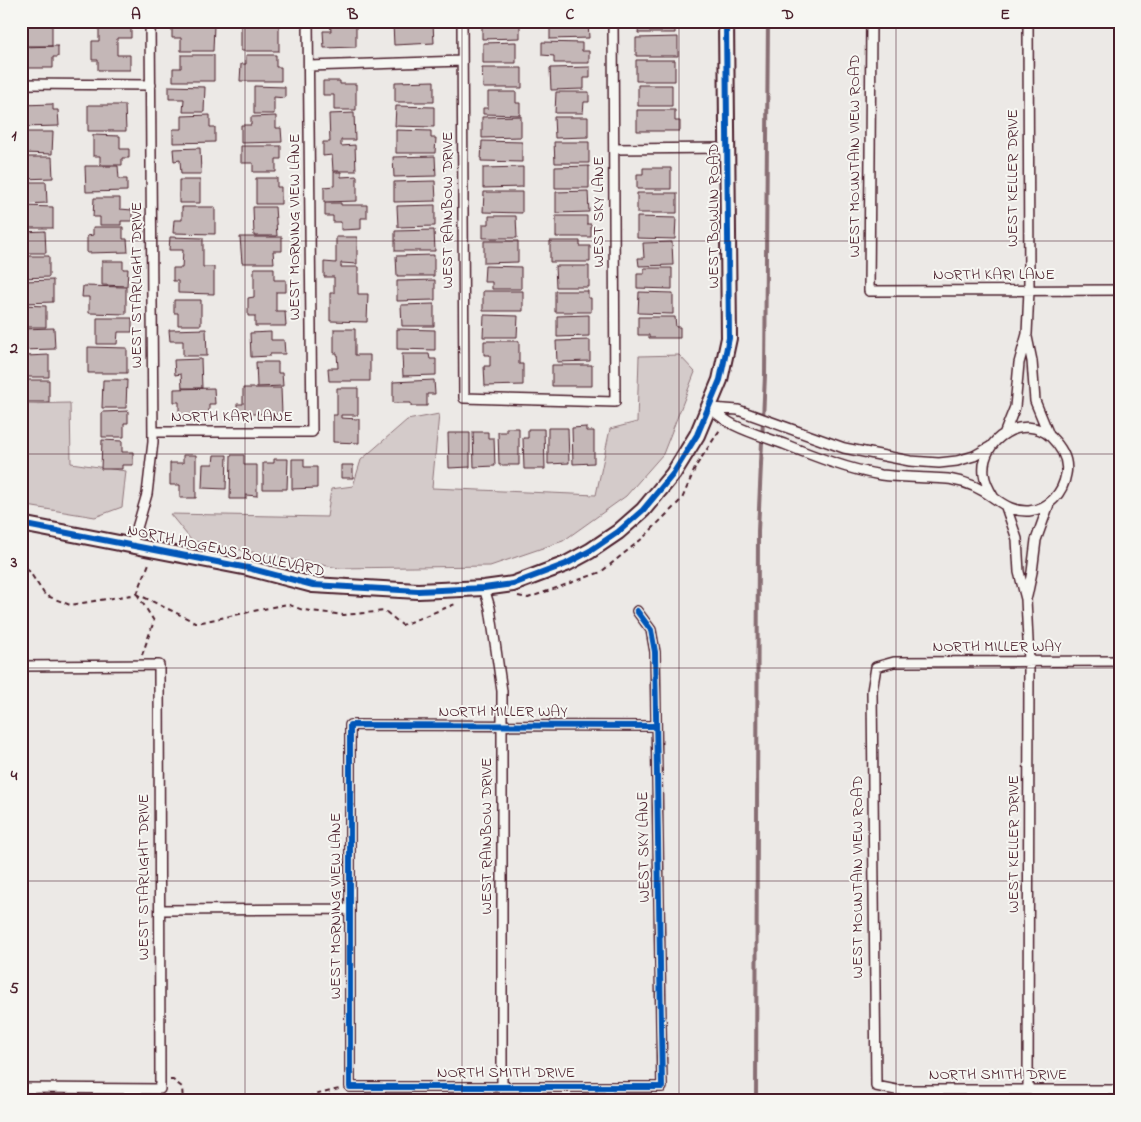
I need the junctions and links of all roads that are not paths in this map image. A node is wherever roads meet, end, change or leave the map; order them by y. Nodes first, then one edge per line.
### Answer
1 (150, 21) edge
2 (308, 21) edge
3 (462, 21) edge
4 (613, 21) edge
5 (726, 21) edge
6 (870, 21) edge
7 (1028, 21) edge
8 (462, 61) junction
9 (309, 66) junction
10 (21, 84) edge
11 (150, 85) junction
12 (727, 148) junction
13 (614, 149) junction
14 (1028, 290) junction
15 (1120, 290) edge
16 (869, 291) joint
17 (1027, 334) junction
18 (615, 402) joint
19 (710, 408) junction
20 (153, 432) junction
21 (312, 432) joint
22 (1006, 432) junction
23 (1049, 435) junction
24 (990, 447) junction
25 (994, 498) junction
26 (1048, 504) junction
27 (1006, 507) junction
28 (21, 524) edge
29 (132, 545) junction
30 (484, 588) junction
31 (1026, 599) junction
32 (638, 611) dead end
33 (1120, 661) edge
34 (1029, 662) junction
35 (21, 666) edge
36 (876, 667) joint
37 (350, 725) joint
38 (502, 726) junction
39 (656, 726) junction
40 (350, 909) junction
41 (160, 910) junction
42 (876, 1086) joint
43 (350, 1087) joint
44 (502, 1087) junction
45 (662, 1087) joint
46 (21, 1088) edge
47 (1028, 1090) junction
48 (1120, 1090) edge

1 - 11 street, WEST STARLIGHT DRIVE
2 - 9 street, WEST MORNING VIEW LANE
3 - 8 street, WEST RAINBOW DRIVE
4 - 13 street, WEST SKY LANE
5 - 12 street, WEST BOWLIN ROAD
6 - 16 street, WEST MOUNTAIN VIEW ROAD
7 - 14 street, WEST KELLER DRIVE
8 - 9 street
8 - 18 street, WEST RAINBOW DRIVE
9 - 21 street, WEST MORNING VIEW LANE
10 - 11 street
11 - 20 street, WEST STARLIGHT DRIVE
12 - 13 street
12 - 19 street, WEST BOWLIN ROAD
13 - 18 street, WEST SKY LANE
14 - 15 street, NORTH KARI LANE
14 - 16 street, NORTH KARI LANE
14 - 17 street, WEST KELLER DRIVE
17 - 22 street, WEST KELLER DRIVE
17 - 23 street, WEST KELLER DRIVE
19 - 24 street
19 - 25 street
19 - 30 street, NORTH HOGENS BOULEVARD
20 - 21 street, NORTH KARI LANE
20 - 29 street, WEST STARLIGHT DRIVE
22 - 23 street
22 - 24 street
23 - 26 street
24 - 25 street
25 - 27 street
26 - 27 street
26 - 31 street, WEST KELLER DRIVE
27 - 31 street, WEST KELLER DRIVE
28 - 29 street, NORTH HOGENS BOULEVARD
29 - 30 street, NORTH HOGENS BOULEVARD
30 - 38 street, WEST RAINBOW DRIVE
31 - 34 street, WEST KELLER DRIVE
32 - 39 street, WEST SKY LANE
33 - 34 street, NORTH MILLER WAY
34 - 36 street, NORTH MILLER WAY
34 - 47 street, WEST KELLER DRIVE
35 - 41 street, WEST STARLIGHT DRIVE
36 - 42 street, WEST MOUNTAIN VIEW ROAD
37 - 38 street, NORTH MILLER WAY
37 - 40 street, WEST MORNING VIEW LANE
38 - 39 street, NORTH MILLER WAY
38 - 44 street, WEST RAINBOW DRIVE
39 - 45 street, WEST SKY LANE
40 - 41 street
40 - 43 street, WEST MORNING VIEW LANE
41 - 46 street, WEST STARLIGHT DRIVE
42 - 47 street, NORTH SMITH DRIVE
43 - 44 street, NORTH SMITH DRIVE
44 - 45 street, NORTH SMITH DRIVE
47 - 48 street, NORTH SMITH DRIVE

